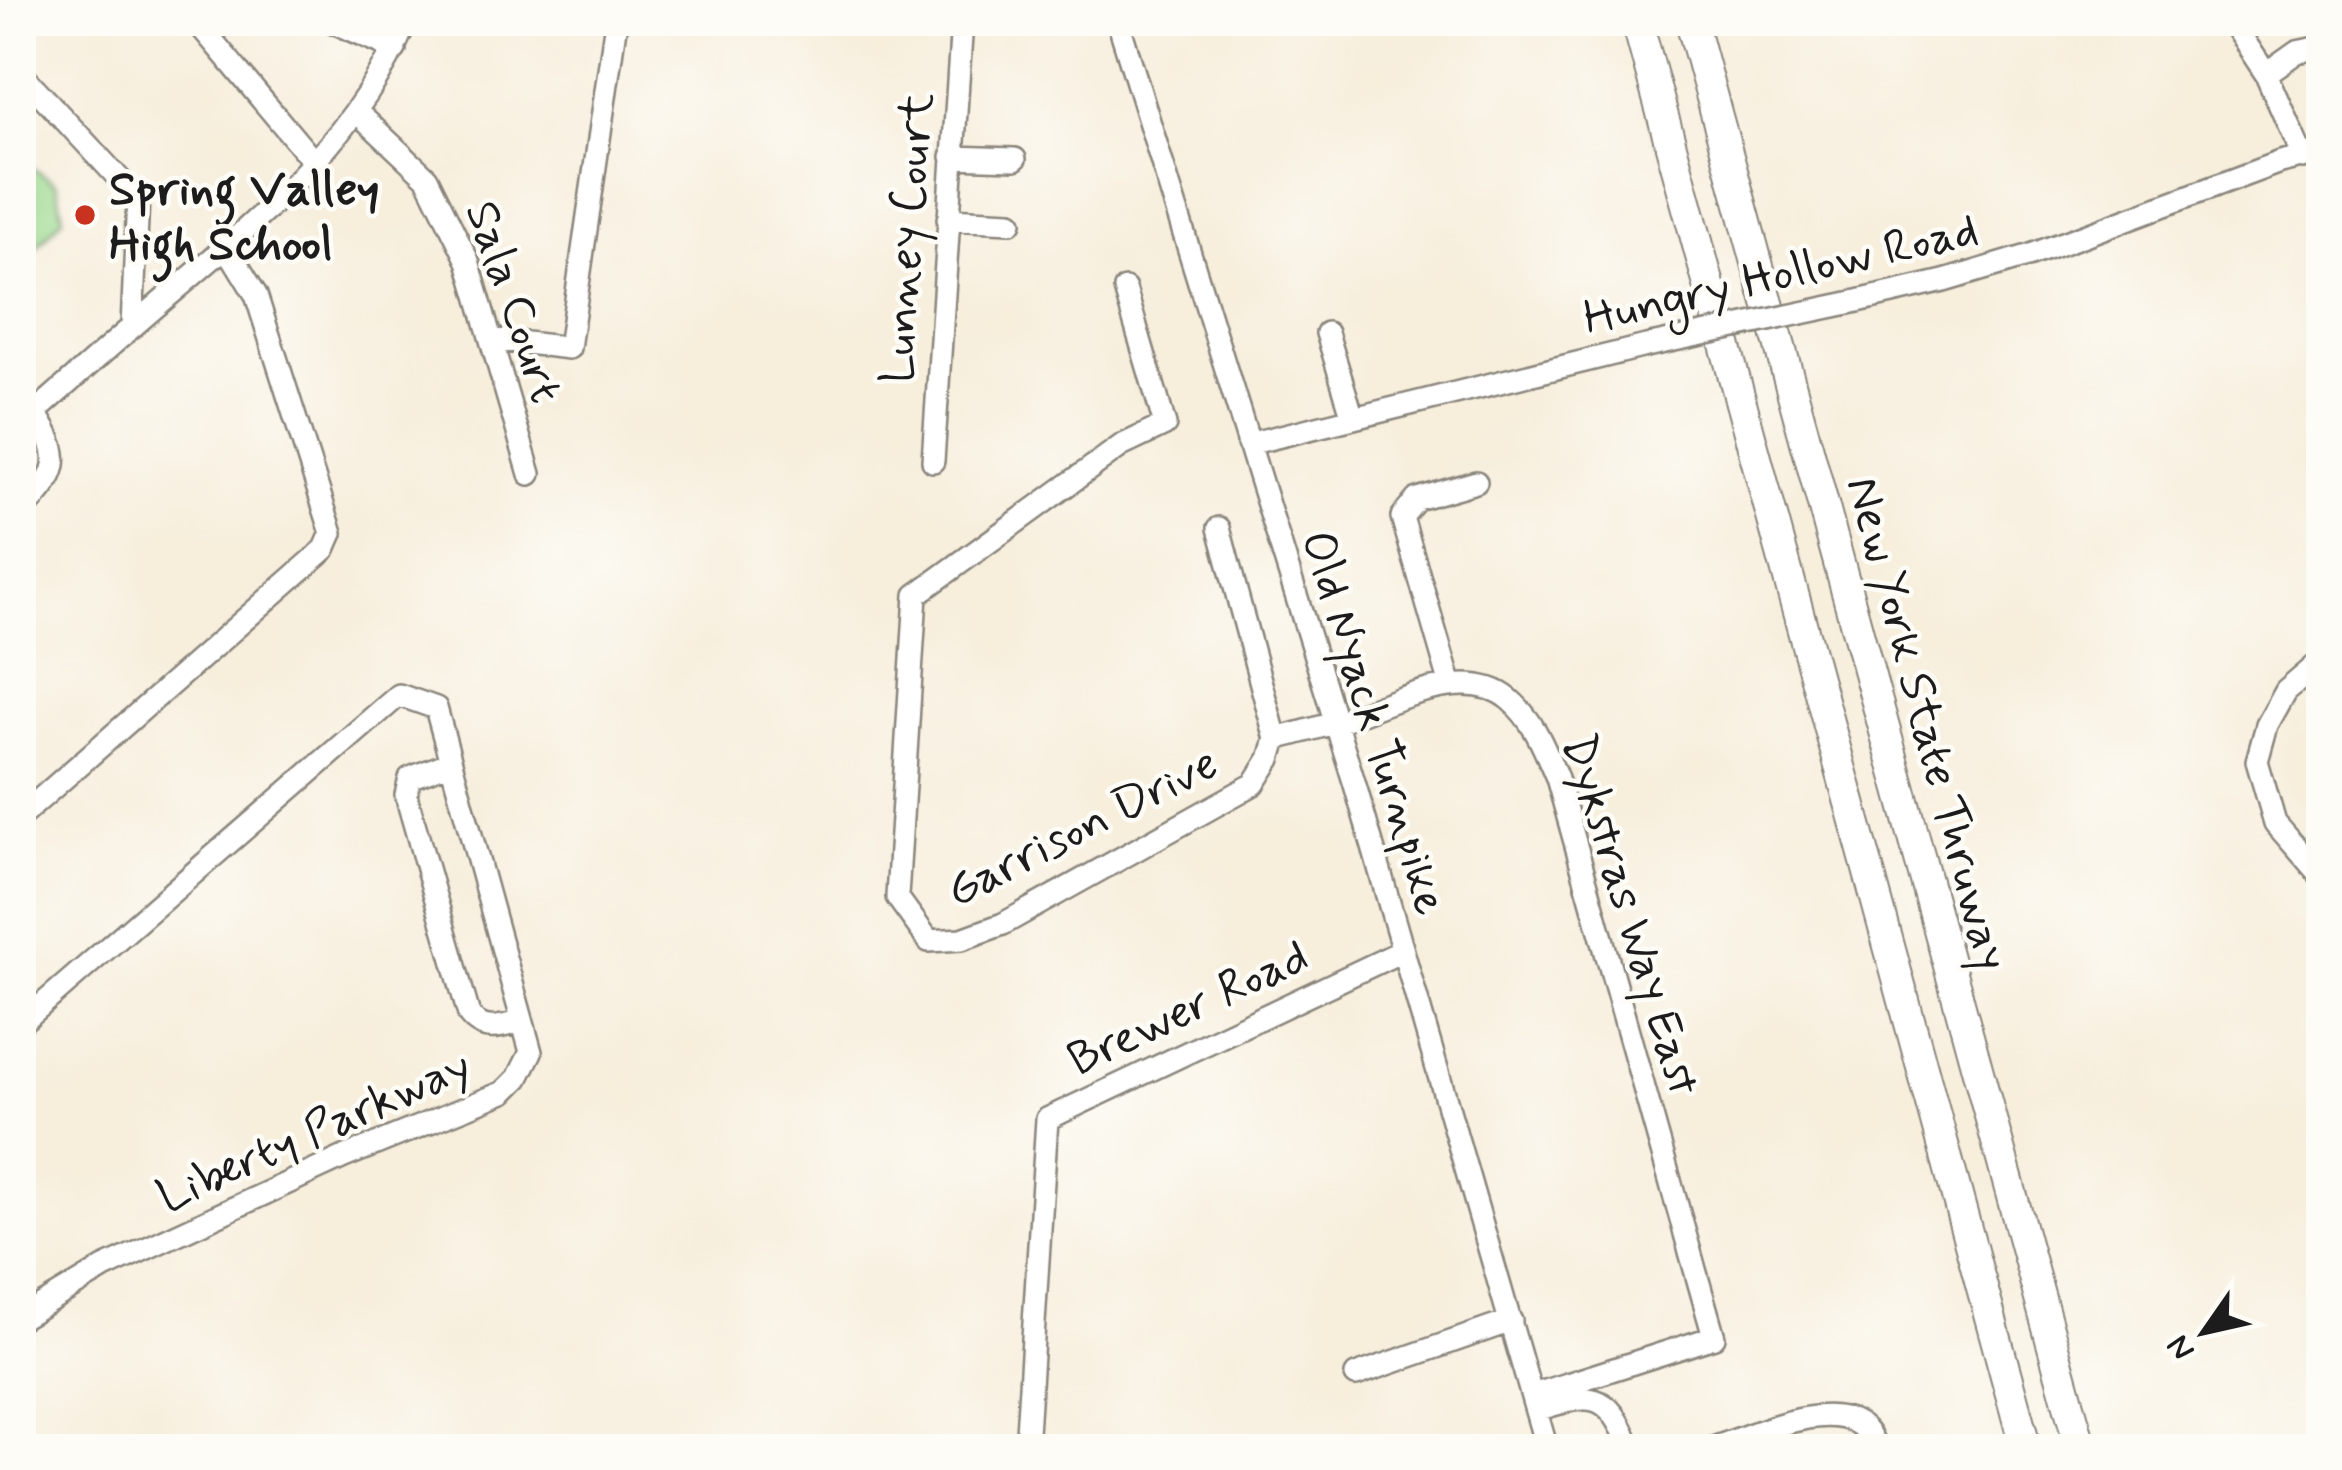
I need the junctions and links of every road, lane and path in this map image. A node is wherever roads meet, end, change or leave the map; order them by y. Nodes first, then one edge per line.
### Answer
1 (196, 21) edge
2 (331, 21) edge
3 (406, 21) edge
4 (616, 21) edge
5 (962, 21) edge
6 (1118, 21) edge
7 (1637, 21) edge
8 (1691, 21) edge
9 (2231, 21) edge
10 (2321, 47) edge
11 (395, 49) junction
12 (21, 73) edge
13 (2266, 74) junction
14 (358, 113) junction
15 (2312, 155) edge
16 (952, 157) junction
17 (1015, 159) dead end
18 (314, 162) junction
19 (948, 219) junction
20 (1011, 222) dead end
21 (226, 246) junction
22 (1125, 289) dead end
23 (132, 326) junction
24 (1327, 333) dead end
25 (492, 339) junction
26 (1353, 418) junction
27 (28, 419) edge
28 (1248, 444) junction
29 (933, 461) dead end
30 (530, 474) dead end
31 (1476, 482) dead end
32 (21, 513) edge
33 (1219, 528) dead end
34 (2321, 661) edge
35 (1451, 686) junction
36 (1335, 723) junction
37 (1276, 739) junction
38 (451, 762) junction
39 (21, 817) edge
40 (2321, 876) edge
41 (1402, 951) junction
42 (522, 1021) junction
43 (21, 1024) edge
44 (21, 1318) edge
45 (1511, 1321) junction
46 (1357, 1375) dead end
47 (1535, 1402) junction
48 (1026, 1449) edge
49 (1547, 1449) edge
50 (1631, 1449) edge
51 (1648, 1449) edge
52 (1710, 1449) edge
53 (1876, 1449) edge
54 (2026, 1449) edge
55 (2080, 1449) edge

1 - 18 street
2 - 11 street
3 - 11 street
4 - 25 street
5 - 16 street, Lunney Court
6 - 28 street, Old Nyack Turnpike
7 - 54 highway, New York State Thruway
8 - 55 highway, New York State Thruway
9 - 13 street
10 - 13 street
11 - 14 street
12 - 23 street
13 - 15 street
14 - 18 street
14 - 25 street, Sala Court
15 - 26 street, Hungry Hollow Road, bridge
16 - 17 street
16 - 19 street, Lunney Court
18 - 21 street
19 - 20 street
19 - 29 street, Lunney Court
21 - 23 street
21 - 39 street
22 - 37 street, Garrison Drive
23 - 27 street
24 - 26 street
25 - 30 street, Sala Court
26 - 28 street, Hungry Hollow Road
27 - 32 street
28 - 36 street, Old Nyack Turnpike
31 - 35 street
33 - 37 street, Garrison Drive
34 - 40 street
35 - 36 street, Dykstras Way East
35 - 47 street, Dykstras Way East
36 - 37 street, Garrison Drive
36 - 41 street, Old Nyack Turnpike
38 - 42 street, Liberty Parkway
38 - 42 street
38 - 43 street, Liberty Parkway
41 - 45 street, Old Nyack Turnpike
41 - 48 street, Brewer Road
42 - 44 street, Liberty Parkway
45 - 46 street
45 - 47 street, Old Nyack Turnpike
47 - 49 street, Old Nyack Turnpike
47 - 50 street
50 - 51 street
52 - 53 street

